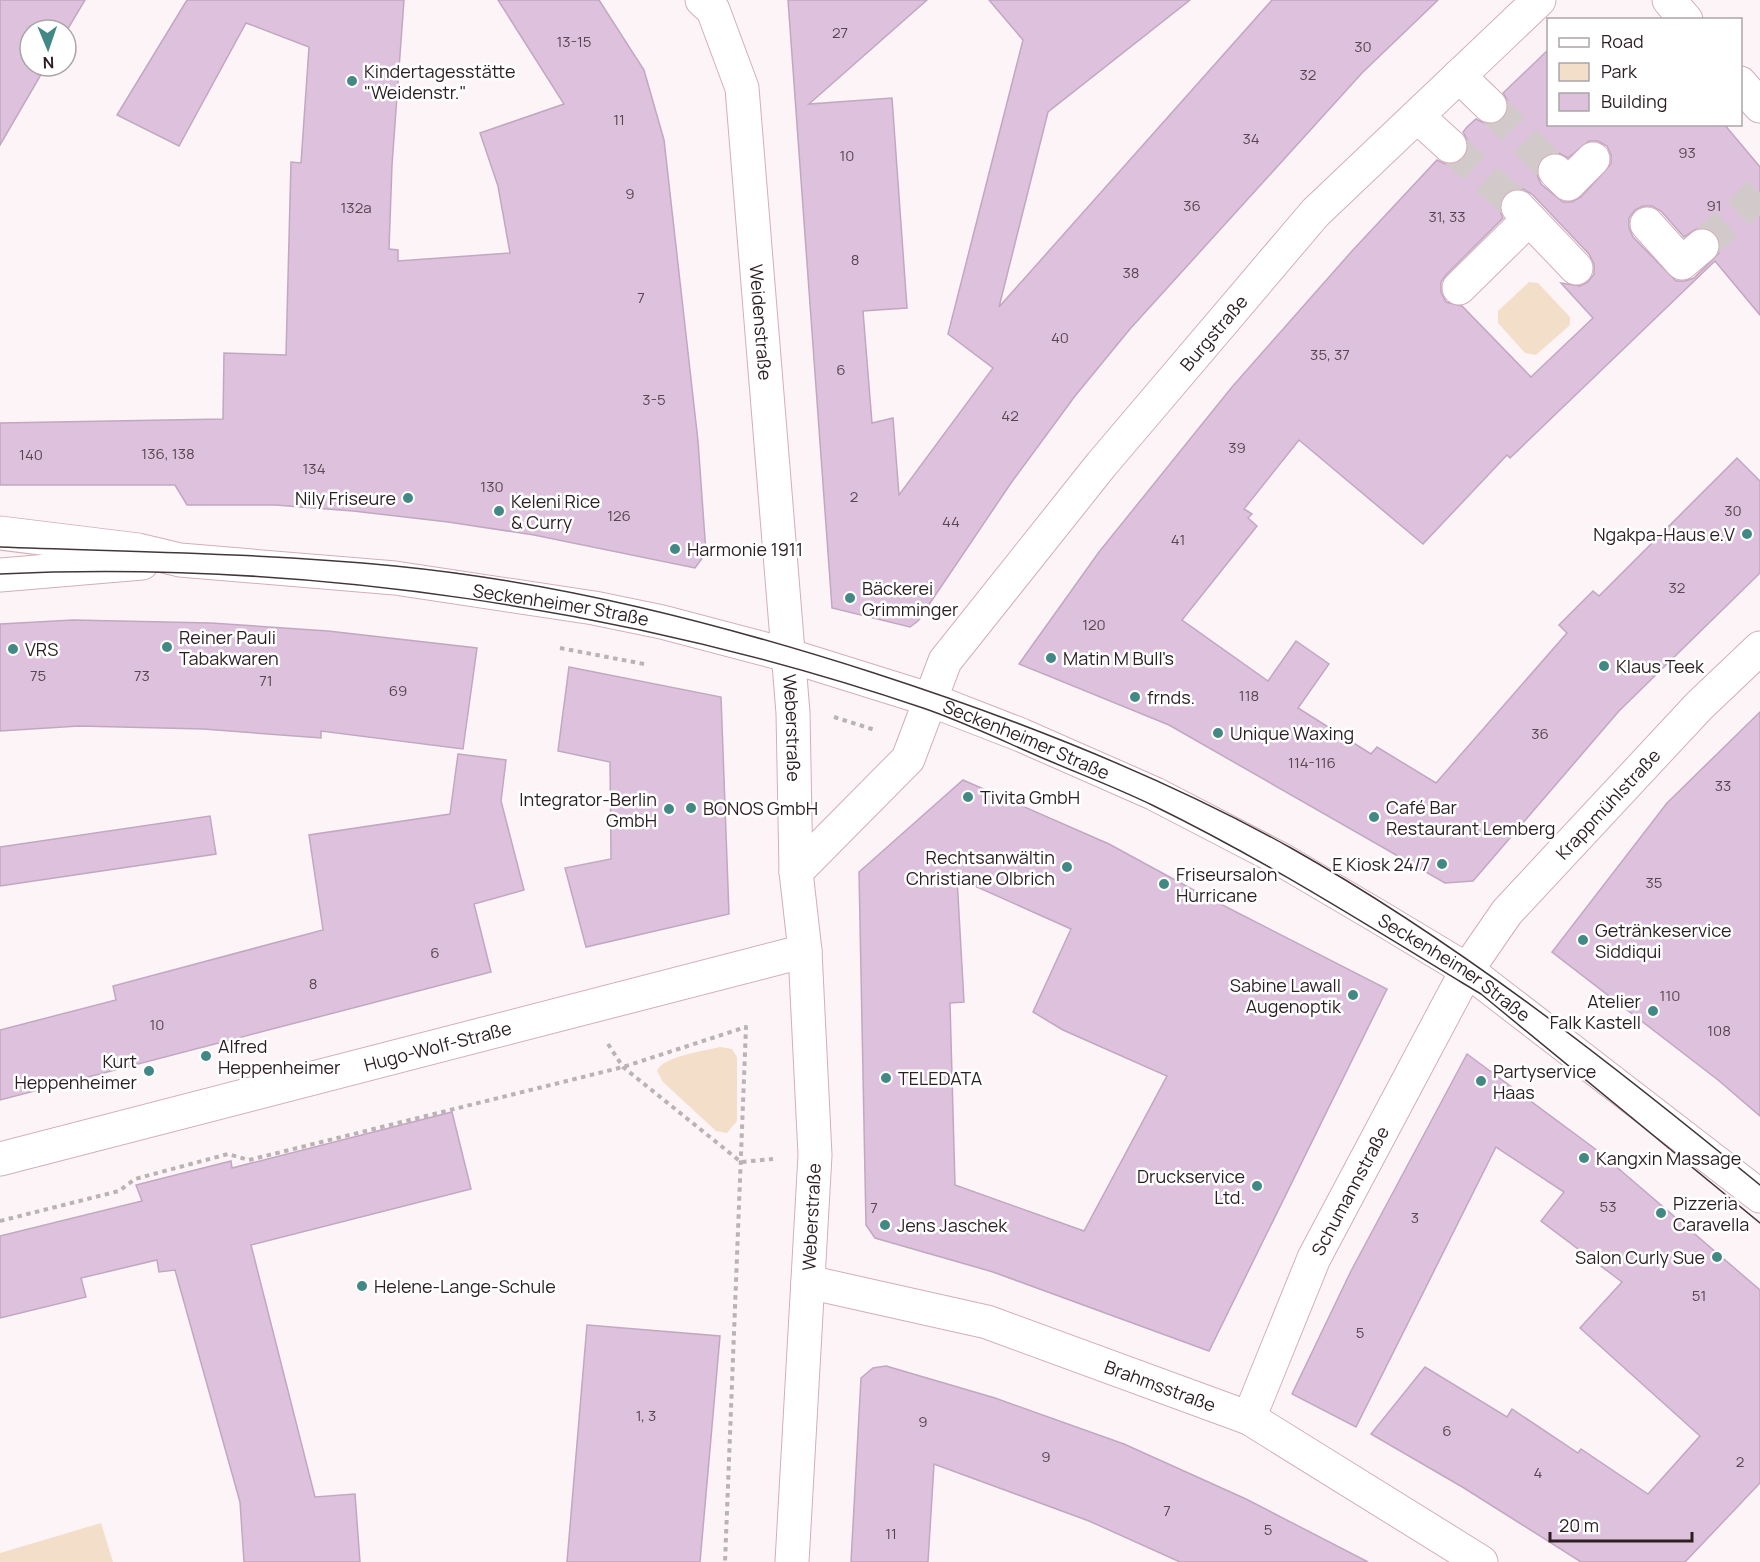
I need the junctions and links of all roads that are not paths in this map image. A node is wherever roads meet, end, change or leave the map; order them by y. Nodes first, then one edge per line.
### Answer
1 (1539, 0) edge
2 (1669, 0) edge
3 (714, 3) edge
4 (1684, 18) edge
5 (1459, 76) junction
6 (1742, 85) edge
7 (1490, 106) tunnel mouth
8 (1760, 106) edge
9 (1417, 116) junction
10 (1450, 146) tunnel mouth
11 (1593, 159) dead end
12 (1555, 171) tunnel mouth
13 (1647, 224) dead end
14 (1702, 246) tunnel mouth
15 (1576, 268) dead end
16 (1459, 288) dead end
17 (0, 532) edge
18 (180, 560) junction
19 (0, 575) edge
20 (1760, 648) edge
21 (787, 655) junction
22 (931, 700) junction
23 (796, 872) junction
24 (805, 951) junction
25 (1467, 970) junction
26 (0, 1159) edge
27 (1760, 1196) edge
28 (808, 1282) junction
29 (1249, 1418) junction
30 (792, 1562) edge
31 (1481, 1562) edge

1 - 5 street, Burgstraße
2 - 4 street
3 - 21 street, Weidenstraße
5 - 7 street
5 - 9 street, Burgstraße
6 - 8 street
9 - 10 street
9 - 22 street, Burgstraße
11 - 12 street
13 - 14 street
15 - 16 street
17 - 18 street, Seckenheimer Straße
18 - 19 street, Seckenheimer Straße
18 - 21 street, Seckenheimer Straße
20 - 25 street, Krappmühlstraße
21 - 22 street, Seckenheimer Straße
21 - 23 street, Weberstraße
22 - 23 street
22 - 25 street, Seckenheimer Straße
23 - 24 street, Weberstraße
24 - 26 street, Hugo-Wolf-Straße
24 - 28 street, Weberstraße
25 - 27 street, Seckenheimer Straße
25 - 29 street, Schumannstraße
28 - 29 street, Brahmsstraße
28 - 30 street, Weberstraße
29 - 31 street, Brahmsstraße

